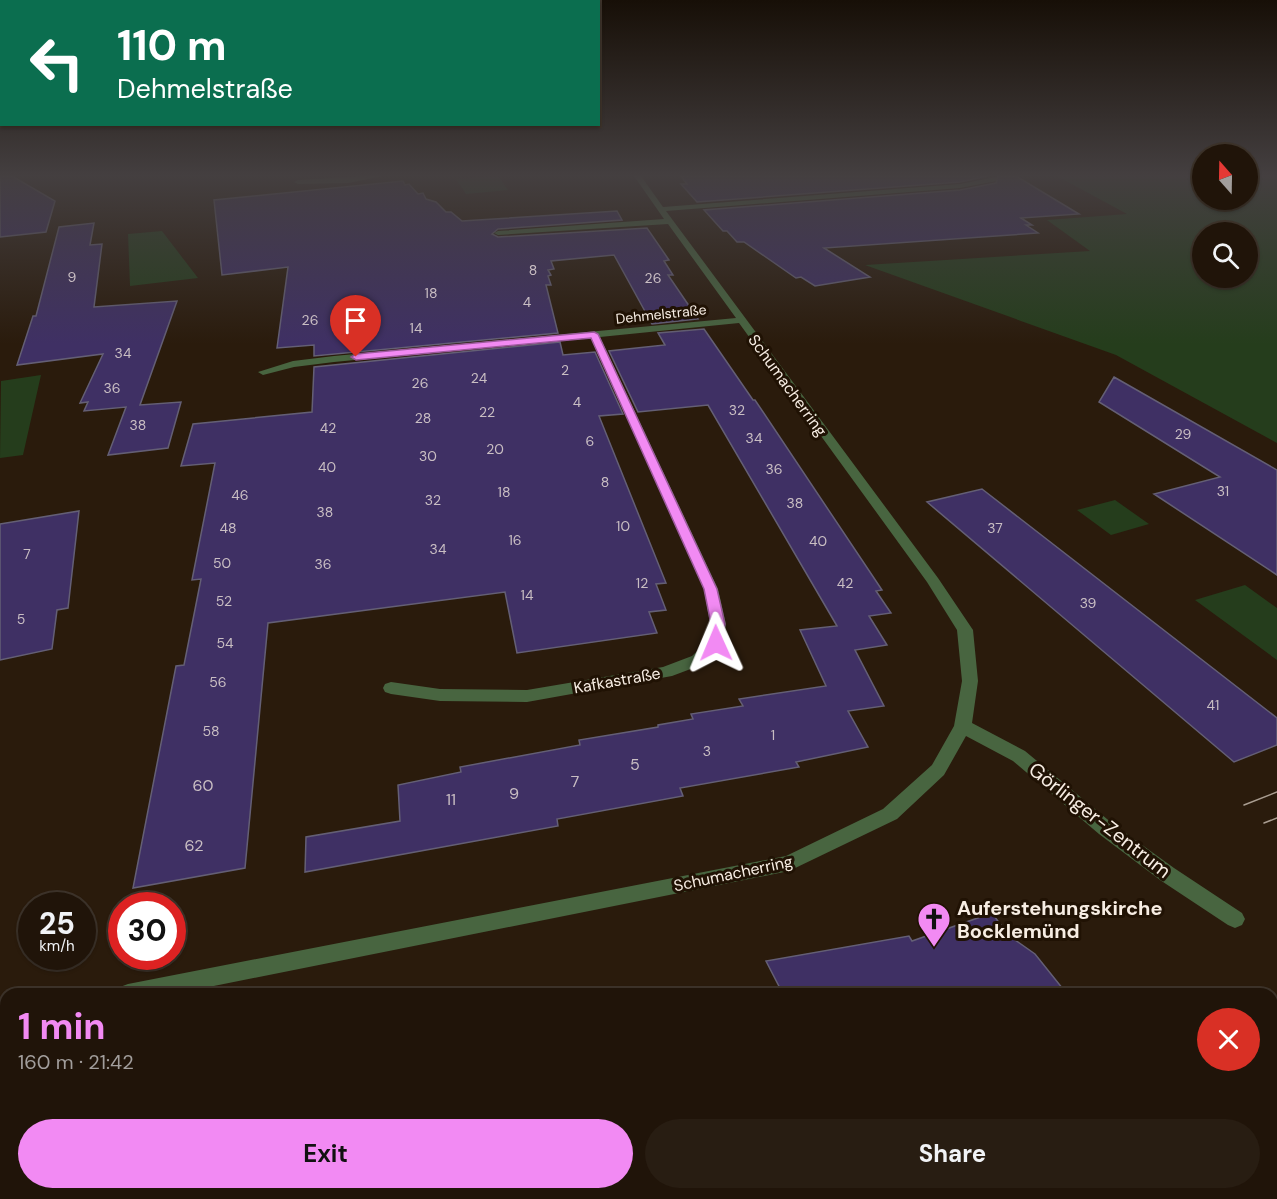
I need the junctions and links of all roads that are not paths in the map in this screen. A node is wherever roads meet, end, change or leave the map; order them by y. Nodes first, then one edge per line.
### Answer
1 (508, 232) edge
2 (677, 232) edge
3 (498, 233) dead end
4 (741, 320) junction
5 (594, 334) junction
6 (263, 372) dead end
7 (391, 688) dead end
8 (963, 726) junction
9 (1235, 919) dead end
10 (157, 988) edge

1 - 3 street
2 - 4 street, Schumacherring
4 - 5 street, Dehmelstraße
4 - 8 street, Schumacherring
5 - 6 street, Dehmelstraße
5 - 7 street, Kafkastraße
8 - 9 street, Görlinger-Zentrum
8 - 10 street, Schumacherring

